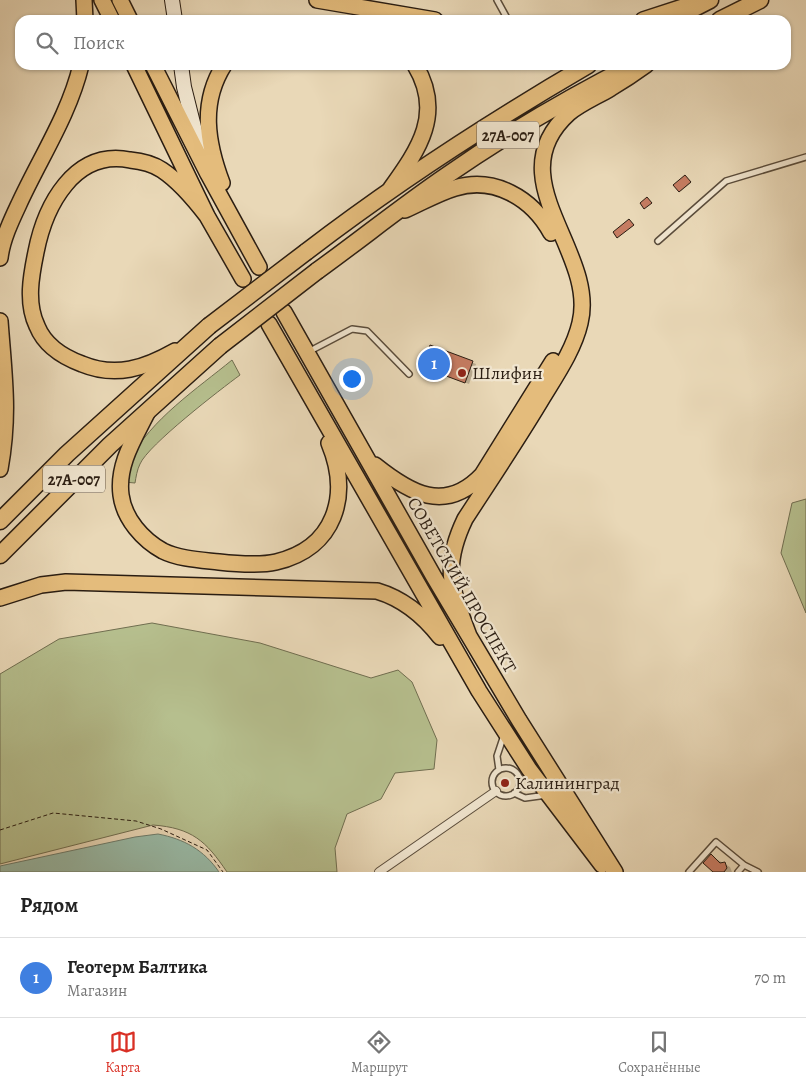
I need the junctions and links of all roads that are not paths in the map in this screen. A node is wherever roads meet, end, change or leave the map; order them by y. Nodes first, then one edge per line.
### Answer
1 (84, 0) edge
2 (102, 0) edge
3 (120, 0) edge
4 (172, 0) edge
5 (317, 0) edge
6 (497, 0) edge
7 (703, 0) edge
8 (710, 0) edge
9 (760, 0) edge
10 (85, 15) edge
11 (110, 15) edge
12 (128, 15) edge
13 (174, 15) edge
14 (406, 15) edge
15 (505, 15) edge
16 (658, 15) edge
17 (681, 15) edge
18 (730, 15) edge
19 (78, 70) edge
20 (136, 70) edge
21 (156, 70) edge
22 (182, 70) edge
23 (222, 70) edge
24 (417, 70) edge
25 (580, 70) edge
26 (624, 70) edge
27 (638, 70) edge
28 (806, 157) edge
29 (208, 174) junction
30 (389, 190) junction
31 (207, 216) junction
32 (391, 216) junction
33 (238, 229) junction
34 (658, 241) dead end
35 (0, 258) edge
36 (259, 266) dead end
37 (243, 279) dead end
38 (284, 312) dead end
39 (0, 321) edge
40 (269, 324) dead end
41 (190, 343) junction
42 (307, 352) junction
43 (409, 374) dead end
44 (302, 382) junction
45 (150, 406) junction
46 (370, 461) junction
47 (0, 469) edge
48 (0, 521) edge
49 (0, 555) edge
50 (0, 598) edge
51 (469, 636) junction
52 (479, 691) junction
53 (505, 733) junction
54 (499, 770) junction
55 (496, 791) junction
56 (514, 793) junction
57 (548, 795) junction
58 (744, 865) junction
59 (379, 872) edge
60 (608, 872) edge
61 (615, 872) edge
62 (689, 872) edge
63 (738, 872) edge
64 (758, 872) edge

1 - 10 main road
2 - 11 main road
3 - 12 main road
4 - 13 main road
5 - 14 main road
6 - 15 lane
7 - 16 main road
8 - 17 highway
9 - 18 highway
19 - 35 main road
20 - 31 main road
21 - 29 main road
22 - 29 main road
23 - 33 main road
24 - 30 main road
25 - 30 highway, 27А-007
26 - 32 highway, 27А-007
27 - 51 main road
28 - 34 lane
29 - 33 main road
30 - 41 highway, bridge
31 - 37 main road
31 - 41 main road
32 - 45 highway, 27А-007, bridge
32 - 46 main road
33 - 36 main road
38 - 42 main road, СОВЕТСКИЙ ПРОСПЕКТ
39 - 47 main road
40 - 44 main road
41 - 48 highway
42 - 43 lane
42 - 46 main road, СОВЕТСКИЙ ПРОСПЕКТ
44 - 45 main road
44 - 52 main road
45 - 49 highway, 27А-007
46 - 51 main road, СОВЕТСКИЙ ПРОСПЕКТ
50 - 52 main road
51 - 61 main road, СОВЕТСКИЙ ПРОСПЕКТ
52 - 53 main road
53 - 54 lane
53 - 57 main road
54 - 55 lane
54 - 56 lane
55 - 56 lane
55 - 59 street
56 - 57 lane
57 - 60 main road
58 - 62 lane
58 - 63 lane
58 - 64 lane

